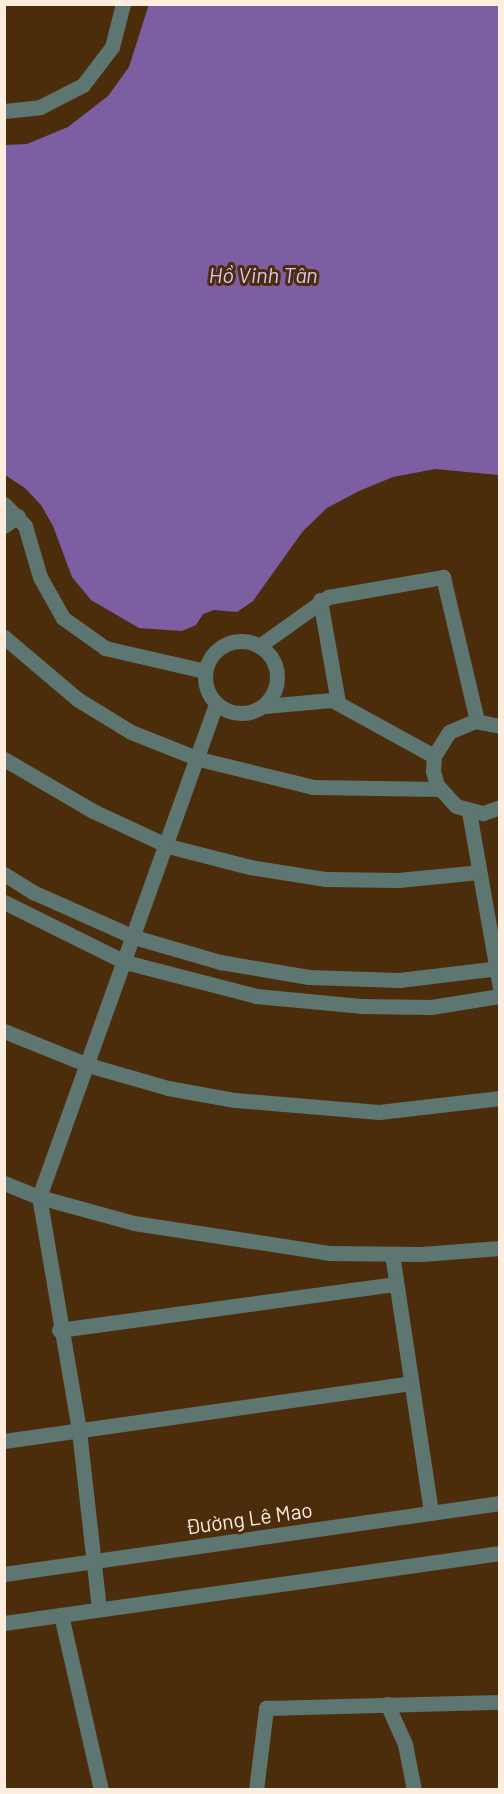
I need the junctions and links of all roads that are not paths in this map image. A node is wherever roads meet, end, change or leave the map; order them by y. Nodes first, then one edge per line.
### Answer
1 (123, 4) edge
2 (4, 111) edge
3 (4, 504) edge
4 (18, 516) junction
5 (4, 525) edge
6 (320, 600) junction
7 (4, 637) edge
8 (259, 646) junction
9 (205, 671) junction
10 (338, 702) junction
11 (216, 704) junction
12 (264, 706) junction
13 (477, 721) junction
14 (500, 726) edge
15 (434, 756) junction
16 (4, 759) edge
17 (199, 759) junction
18 (440, 789) junction
19 (500, 807) edge
20 (469, 812) junction
21 (168, 846) junction
22 (479, 872) junction
23 (4, 874) edge
24 (4, 902) edge
25 (134, 937) junction
26 (125, 962) junction
27 (498, 968) edge
28 (500, 988) edge
29 (500, 996) edge
30 (4, 1031) edge
31 (88, 1065) junction
32 (500, 1098) edge
33 (4, 1183) edge
34 (39, 1197) junction
35 (500, 1248) edge
36 (392, 1254) junction
37 (396, 1284) junction
38 (59, 1330) junction
39 (411, 1383) junction
40 (79, 1430) junction
41 (4, 1441) edge
42 (500, 1503) edge
43 (431, 1513) junction
44 (500, 1552) edge
45 (94, 1562) junction
46 (4, 1574) edge
47 (99, 1609) junction
48 (61, 1615) junction
49 (4, 1623) edge
50 (500, 1702) edge
51 (387, 1704) junction
52 (101, 1790) edge
53 (256, 1790) edge
54 (414, 1790) edge

1 - 2 street
3 - 4 street
4 - 5 street
4 - 9 street
6 - 8 street
6 - 10 street
6 - 13 street
7 - 17 street
8 - 9 street
8 - 12 street
9 - 11 street
10 - 12 street
10 - 15 street
11 - 12 street
11 - 17 street
13 - 14 street
13 - 15 street
15 - 18 street
16 - 21 street
17 - 18 street
17 - 21 street
18 - 20 street
19 - 20 street
20 - 22 street
21 - 22 street
21 - 25 street
22 - 27 street
23 - 25 street
24 - 26 street
25 - 26 street
25 - 27 street
26 - 29 street
26 - 31 street
27 - 28 street
30 - 31 street
31 - 32 street
31 - 34 street
33 - 34 street
34 - 36 street
34 - 38 street
35 - 36 street
36 - 37 street
37 - 38 street
37 - 39 street
38 - 40 street
39 - 40 street
39 - 43 street
40 - 41 street
40 - 45 street
42 - 43 street, Đường Lê Mao
43 - 45 street, Đường Lê Mao
44 - 47 street
45 - 46 street, Đường Lê Mao
45 - 47 street
47 - 48 street
48 - 49 street
48 - 52 street
50 - 51 street
51 - 53 street
51 - 54 street

